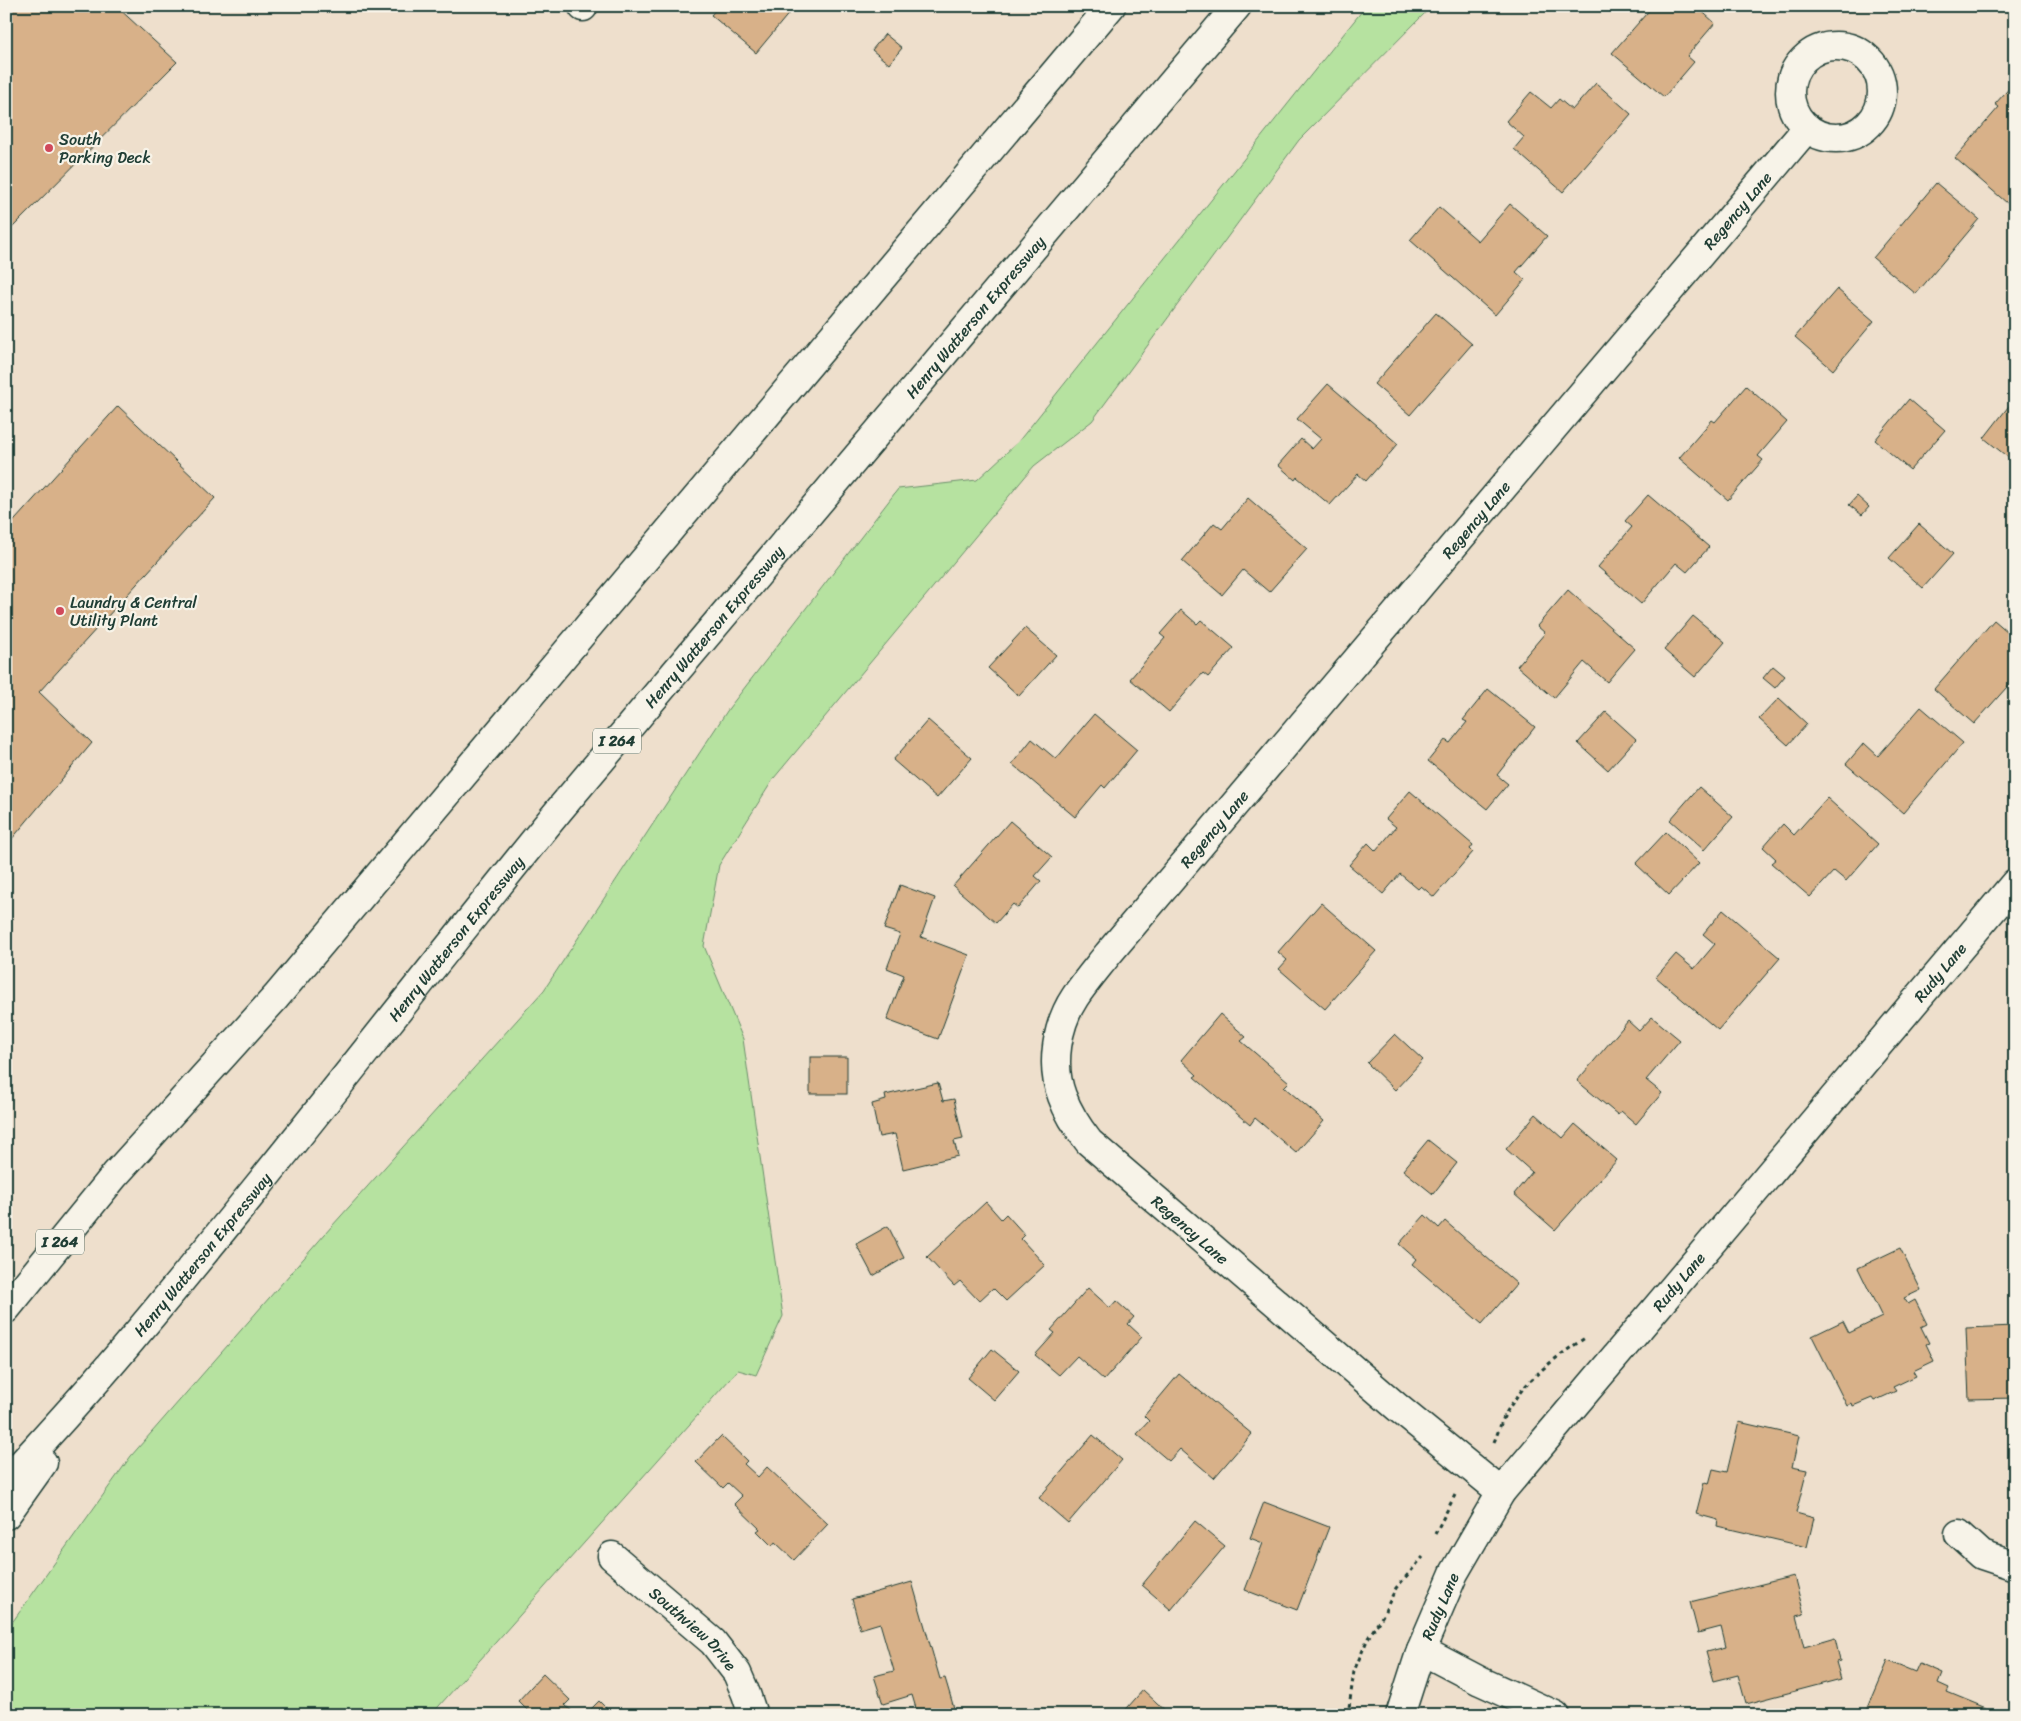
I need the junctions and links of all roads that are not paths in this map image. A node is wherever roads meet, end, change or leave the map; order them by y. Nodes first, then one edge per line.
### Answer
1 (1111, 6) edge
2 (1237, 6) edge
3 (1807, 128) dead end
4 (2015, 882) edge
5 (114, 1175) junction
6 (6, 1282) edge
7 (6, 1309) edge
8 (127, 1345) junction
9 (6, 1481) edge
10 (1501, 1492) junction
11 (6, 1515) edge
12 (1959, 1534) dead end
13 (612, 1556) dead end
14 (2015, 1566) edge
15 (1421, 1650) junction
16 (752, 1715) edge
17 (1400, 1715) edge
18 (1555, 1715) edge

1 - 5 main road, I 264
2 - 8 main road, Henry Watterson Expressway / I 264
3 - 10 main road, Regency Lane
4 - 10 main road, Rudy Lane
5 - 6 main road
5 - 7 main road, I 264
8 - 9 main road, Henry Watterson Expressway / I 264
8 - 11 main road
10 - 15 main road, Rudy Lane
12 - 14 main road
13 - 16 main road, Southview Drive
15 - 17 main road, Rudy Lane
15 - 18 main road

